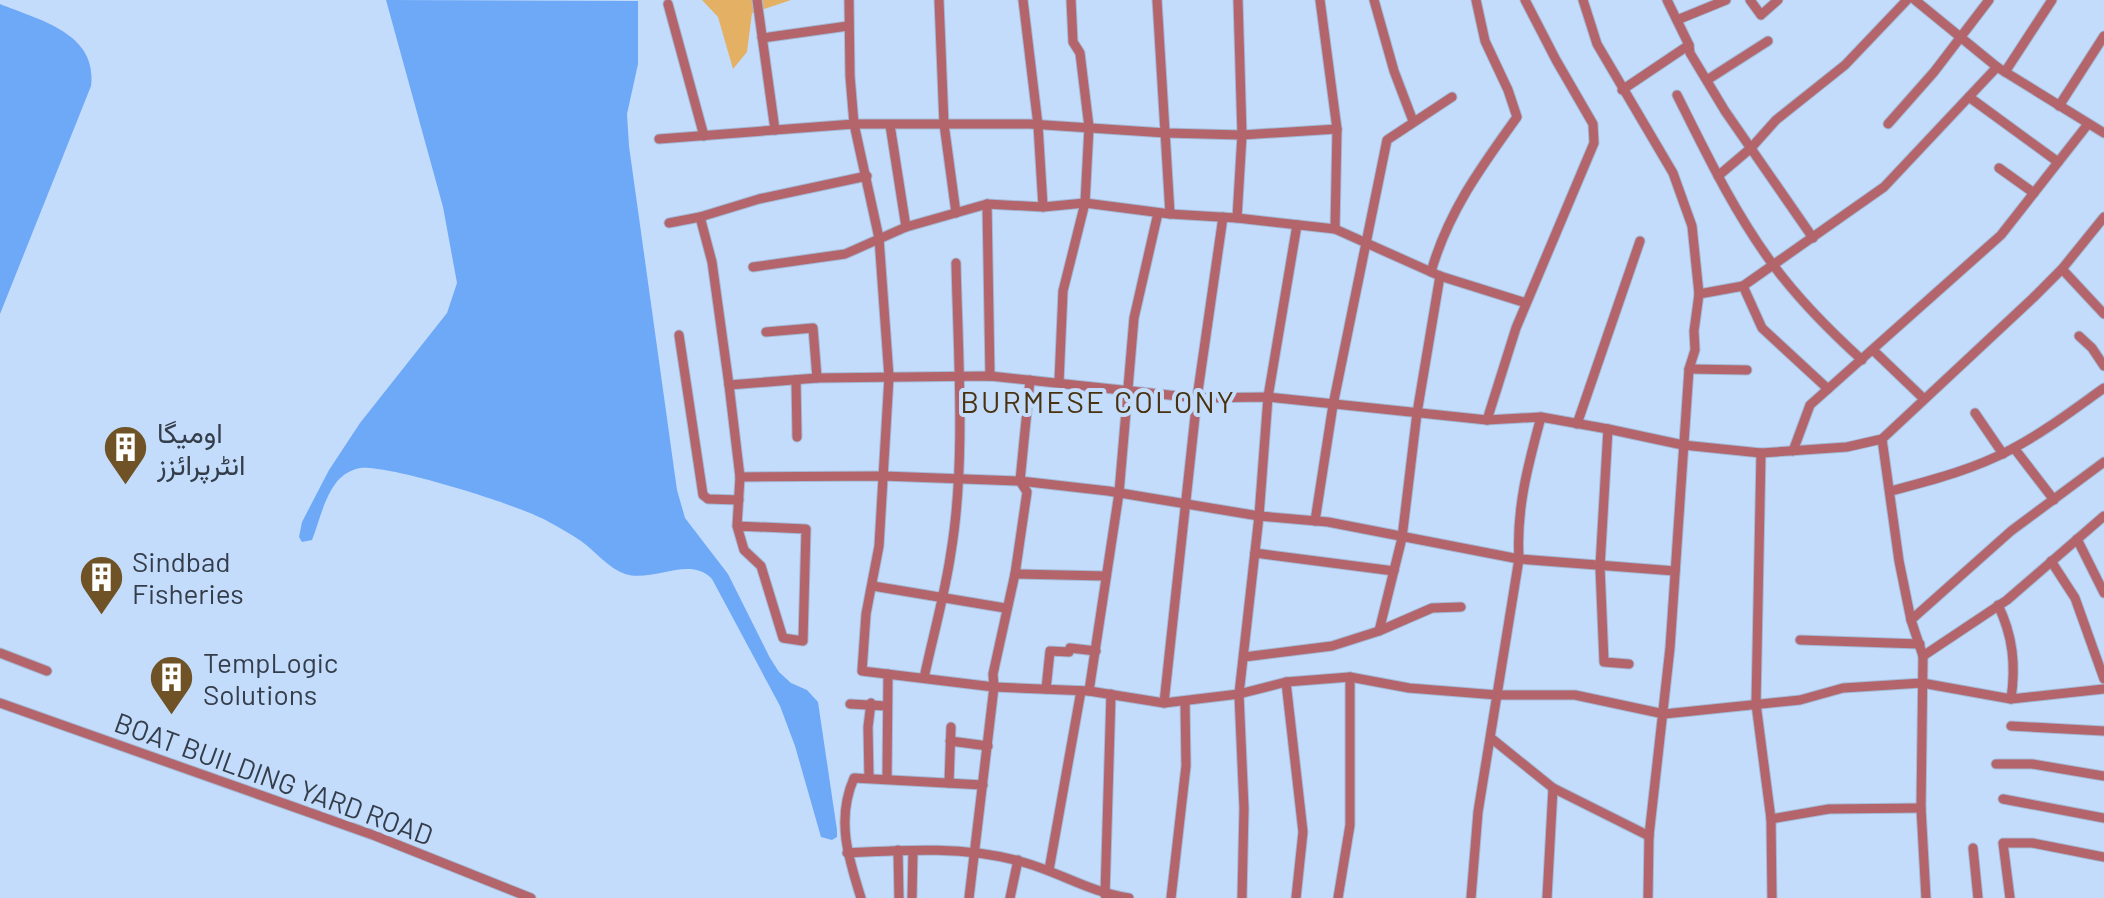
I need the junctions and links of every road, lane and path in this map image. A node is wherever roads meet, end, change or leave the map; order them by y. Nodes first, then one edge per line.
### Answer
1 (757, 0) edge
2 (849, 0) edge
3 (939, 0) edge
4 (1023, 0) edge
5 (1071, 0) edge
6 (1157, 0) edge
7 (1238, 0) edge
8 (1320, 0) edge
9 (1374, 0) edge
10 (1476, 0) edge
11 (1525, 0) edge
12 (1583, 0) edge
13 (1667, 0) edge
14 (1726, 0) edge
15 (1750, 0) edge
16 (1778, 0) edge
17 (1907, 0) edge
18 (1915, 0) edge
19 (1989, 0) edge
20 (2052, 0) edge
21 (668, 4) dead end
22 (1677, 20) junction
23 (848, 26) junction
24 (2104, 36) edge
25 (1960, 37) junction
26 (762, 38) junction
27 (1768, 41) dead end
28 (1689, 45) junction
29 (2001, 70) junction
30 (1707, 80) junction
31 (1622, 90) junction
32 (1677, 95) dead end
33 (1452, 97) dead end
34 (1969, 97) junction
35 (2059, 106) junction
36 (1413, 121) junction
37 (854, 124) junction
38 (944, 124) junction
39 (1888, 124) dead end
40 (2088, 124) junction
41 (890, 125) junction
42 (1038, 125) junction
43 (1089, 127) junction
44 (1337, 129) junction
45 (775, 130) junction
46 (1166, 133) junction
47 (2104, 133) edge
48 (1242, 135) junction
49 (704, 136) junction
50 (659, 139) dead end
51 (1751, 148) junction
52 (2058, 162) junction
53 (1999, 168) dead end
54 (867, 176) junction
55 (1718, 176) junction
56 (2034, 193) junction
57 (1085, 203) junction
58 (987, 204) junction
59 (1043, 207) junction
60 (956, 213) junction
61 (1158, 213) junction
62 (1170, 214) junction
63 (700, 217) junction
64 (1223, 217) junction
65 (2104, 217) edge
66 (1237, 218) junction
67 (669, 223) dead end
68 (1297, 225) junction
69 (906, 227) junction
70 (1335, 229) junction
71 (879, 238) junction
72 (1813, 238) junction
73 (1640, 241) dead end
74 (1368, 246) junction
75 (956, 263) dead end
76 (1773, 265) junction
77 (753, 267) dead end
78 (2062, 269) junction
79 (1436, 274) junction
80 (1743, 286) junction
81 (1699, 294) junction
82 (1526, 303) junction
83 (2104, 314) edge
84 (766, 332) dead end
85 (679, 335) dead end
86 (2079, 336) dead end
87 (1873, 350) junction
88 (1862, 360) junction
89 (2104, 366) edge
90 (1689, 369) junction
91 (1747, 370) dead end
92 (959, 374) junction
93 (990, 376) junction
94 (889, 377) junction
95 (817, 378) junction
96 (796, 380) junction
97 (1030, 380) junction
98 (1059, 382) junction
99 (729, 385) junction
100 (2104, 388) edge
101 (1828, 389) junction
102 (1129, 391) junction
103 (1268, 397) junction
104 (1197, 398) junction
105 (1924, 399) junction
106 (1333, 405) junction
107 (1417, 413) junction
108 (1975, 413) dead end
109 (1541, 417) junction
110 (1487, 420) junction
111 (1577, 424) junction
112 (1608, 429) junction
113 (797, 437) dead end
114 (1882, 439) junction
115 (1683, 445) junction
116 (2014, 448) junction
117 (1793, 451) junction
118 (1761, 453) junction
119 (2003, 454) junction
120 (2102, 467) edge
121 (883, 476) junction
122 (740, 477) junction
123 (957, 479) junction
124 (1020, 481) junction
125 (1891, 491) junction
126 (1119, 493) junction
127 (739, 500) junction
128 (2054, 500) junction
129 (1185, 505) junction
130 (1259, 516) junction
131 (2104, 516) edge
132 (1315, 521) junction
133 (737, 526) junction
134 (1402, 538) junction
135 (2077, 539) junction
136 (1255, 553) junction
137 (1519, 559) junction
138 (2051, 561) junction
139 (1600, 567) junction
140 (1394, 571) junction
141 (1675, 571) junction
142 (1015, 574) junction
143 (1106, 576) junction
144 (873, 586) junction
145 (2104, 593) edge
146 (941, 597) junction
147 (1998, 605) junction
148 (1461, 607) dead end
149 (1005, 608) junction
150 (1911, 620) junction
151 (1379, 631) junction
152 (1800, 640) dead end
153 (1920, 644) junction
154 (1096, 651) junction
155 (0, 653) edge
156 (1923, 656) junction
157 (1244, 657) junction
158 (1629, 664) dead end
159 (47, 671) dead end
160 (888, 674) junction
161 (1350, 677) junction
162 (924, 678) junction
163 (2104, 679) edge
164 (1286, 682) junction
165 (1922, 683) junction
166 (994, 687) junction
167 (1046, 689) junction
168 (2104, 689) edge
169 (1085, 691) junction
170 (1111, 694) junction
171 (1239, 694) junction
172 (1497, 695) junction
173 (2011, 699) junction
174 (1185, 701) junction
175 (0, 703) edge
176 (871, 703) junction
177 (1164, 703) junction
178 (850, 704) dead end
179 (1756, 704) junction
180 (887, 706) junction
181 (1664, 714) junction
182 (2011, 726) dead end
183 (951, 727) dead end
184 (2104, 731) edge
185 (1491, 738) junction
186 (950, 741) junction
187 (988, 746) junction
188 (1996, 764) dead end
189 (2104, 776) edge
190 (869, 778) junction
191 (887, 779) junction
192 (949, 783) junction
193 (983, 785) junction
194 (1553, 788) junction
195 (2003, 799) dead end
196 (1921, 808) junction
197 (2104, 818) edge
198 (1771, 819) junction
199 (1649, 836) junction
200 (1973, 848) dead end
201 (898, 850) junction
202 (913, 851) junction
203 (975, 852) junction
204 (847, 853) junction
205 (2104, 857) edge
206 (1018, 860) junction
207 (1049, 870) junction
208 (1084, 886) junction
209 (1105, 895) junction
210 (531, 898) edge
211 (861, 898) edge
212 (899, 898) edge
213 (912, 898) edge
214 (969, 898) edge
215 (1010, 898) edge
216 (1080, 898) edge
217 (1129, 898) edge
218 (1171, 898) edge
219 (1242, 898) edge
220 (1296, 898) edge
221 (1338, 898) edge
222 (1471, 898) edge
223 (1547, 898) edge
224 (1648, 898) edge
225 (1772, 898) edge
226 (1926, 898) edge
227 (1978, 898) edge
228 (2014, 898) edge

1 - 26 street
2 - 23 street
3 - 38 street
4 - 42 street
5 - 43 street
6 - 46 street
7 - 48 street
8 - 44 street
9 - 36 street
10 - 79 street
11 - 82 street
12 - 31 street
13 - 22 street
14 - 22 street
15 - 16 street
17 - 51 street
18 - 25 street
19 - 25 street
20 - 29 street
21 - 49 street
22 - 28 street
23 - 26 street
23 - 37 street
24 - 35 street
25 - 29 street
25 - 39 street
26 - 45 street
27 - 30 street
28 - 30 street
28 - 31 street
29 - 34 street
29 - 35 street
30 - 51 street
31 - 81 street
32 - 55 street
33 - 36 street
34 - 52 street
34 - 72 street
35 - 40 street
36 - 74 street
37 - 41 street
37 - 45 street
37 - 54 street
38 - 41 street
38 - 42 street
38 - 60 street
40 - 47 street
40 - 52 street
41 - 69 street
42 - 43 street
42 - 59 street
43 - 46 street
43 - 57 street
44 - 48 street
44 - 70 street
45 - 49 street
46 - 48 street
46 - 62 street
48 - 66 street
49 - 50 street
51 - 55 street
51 - 72 street
52 - 56 street
53 - 56 street
54 - 63 street
54 - 71 street
55 - 76 street
56 - 87 street
57 - 59 street
57 - 61 street
57 - 98 street
58 - 59 street
58 - 60 street
58 - 93 street
60 - 69 street
61 - 62 street
61 - 102 street
62 - 64 street
63 - 67 street
63 - 99 street
64 - 66 street
64 - 104 street
65 - 78 street
66 - 68 street
68 - 70 street
68 - 103 street
69 - 71 street
70 - 74 street
71 - 77 street
71 - 94 street
72 - 76 street
73 - 111 street
74 - 79 street
74 - 106 street
75 - 92 street
76 - 80 street
76 - 88 street
78 - 83 street
78 - 105 street
79 - 82 street
79 - 107 street
80 - 81 street
80 - 101 street
81 - 90 street
82 - 110 street
84 - 95 street
85 - 127 street
86 - 89 street
87 - 88 street
87 - 105 street
88 - 101 street
90 - 91 street
90 - 115 street
92 - 93 street
92 - 94 street
92 - 123 street
93 - 97 street
94 - 95 street
94 - 121 street
95 - 96 street
96 - 99 street
96 - 113 street
97 - 98 street
97 - 124 street
98 - 102 street
99 - 122 street
100 - 116 street
101 - 117 street
102 - 104 street
102 - 126 street
103 - 104 street
103 - 106 street
103 - 130 street
104 - 129 street
105 - 114 street
106 - 107 street
106 - 132 street
107 - 110 street
107 - 134 street
108 - 119 street
109 - 110 street
109 - 111 street
109 - 137 street
111 - 112 street
112 - 115 street
112 - 139 street
114 - 117 street
114 - 125 street
115 - 118 street
115 - 141 street
116 - 119 street
116 - 128 street
117 - 118 street
118 - 179 street
119 - 125 street
120 - 128 street
121 - 122 street
121 - 123 street
121 - 144 street
122 - 127 street
123 - 124 street
123 - 146 street
124 - 126 street
124 - 142 street
125 - 150 street
126 - 129 street
126 - 143 street
127 - 133 street
128 - 150 street
129 - 130 street
129 - 177 street
130 - 132 street
130 - 136 street
131 - 135 street
132 - 134 street
133 - 133 street
134 - 137 street
134 - 140 street
135 - 138 street
135 - 145 street
136 - 140 street
136 - 157 street
137 - 139 street
137 - 172 street
138 - 147 street
138 - 163 street
139 - 141 street
139 - 158 street
140 - 151 street
141 - 181 street
142 - 143 street
142 - 149 street
143 - 154 street
144 - 146 street
144 - 160 street
146 - 149 street
146 - 162 street
147 - 156 street
147 - 173 street
148 - 151 street
149 - 166 street
150 - 153 street
151 - 157 street
152 - 153 street
153 - 156 street
154 - 167 street
154 - 169 street
155 - 159 street
156 - 165 street
157 - 171 street
160 - 162 street
160 - 180 street
161 - 164 street
161 - 172 street
161 - 221 street
162 - 166 street
164 - 171 street
164 - 220 street
165 - 173 street
165 - 179 street
165 - 196 street
166 - 167 street
166 - 187 street
167 - 169 street
168 - 173 street
169 - 170 street
169 - 207 street
170 - 177 street
170 - 209 street
171 - 174 street
171 - 219 street
172 - 181 street
172 - 185 street
174 - 177 street
174 - 218 street
175 - 210 street, BOAT BUILDING YARD ROAD
176 - 178 street
176 - 180 street
176 - 190 street
179 - 181 street
179 - 198 street
180 - 191 street
181 - 199 street
182 - 184 street
183 - 186 street
185 - 194 street
185 - 222 street
186 - 187 street
186 - 192 street
187 - 193 street
188 - 189 street
190 - 191 street
190 - 204 street
191 - 192 street
192 - 193 street
193 - 203 street
194 - 199 street
194 - 223 street
195 - 197 street
196 - 198 street
196 - 226 street
198 - 225 street
199 - 224 street
200 - 227 street
201 - 202 street
201 - 204 street
201 - 212 street
202 - 203 street
202 - 213 street
203 - 206 street
203 - 214 street
204 - 211 street
205 - 228 street
206 - 207 street
206 - 215 street
207 - 208 street
208 - 209 street
208 - 216 street
209 - 217 street

